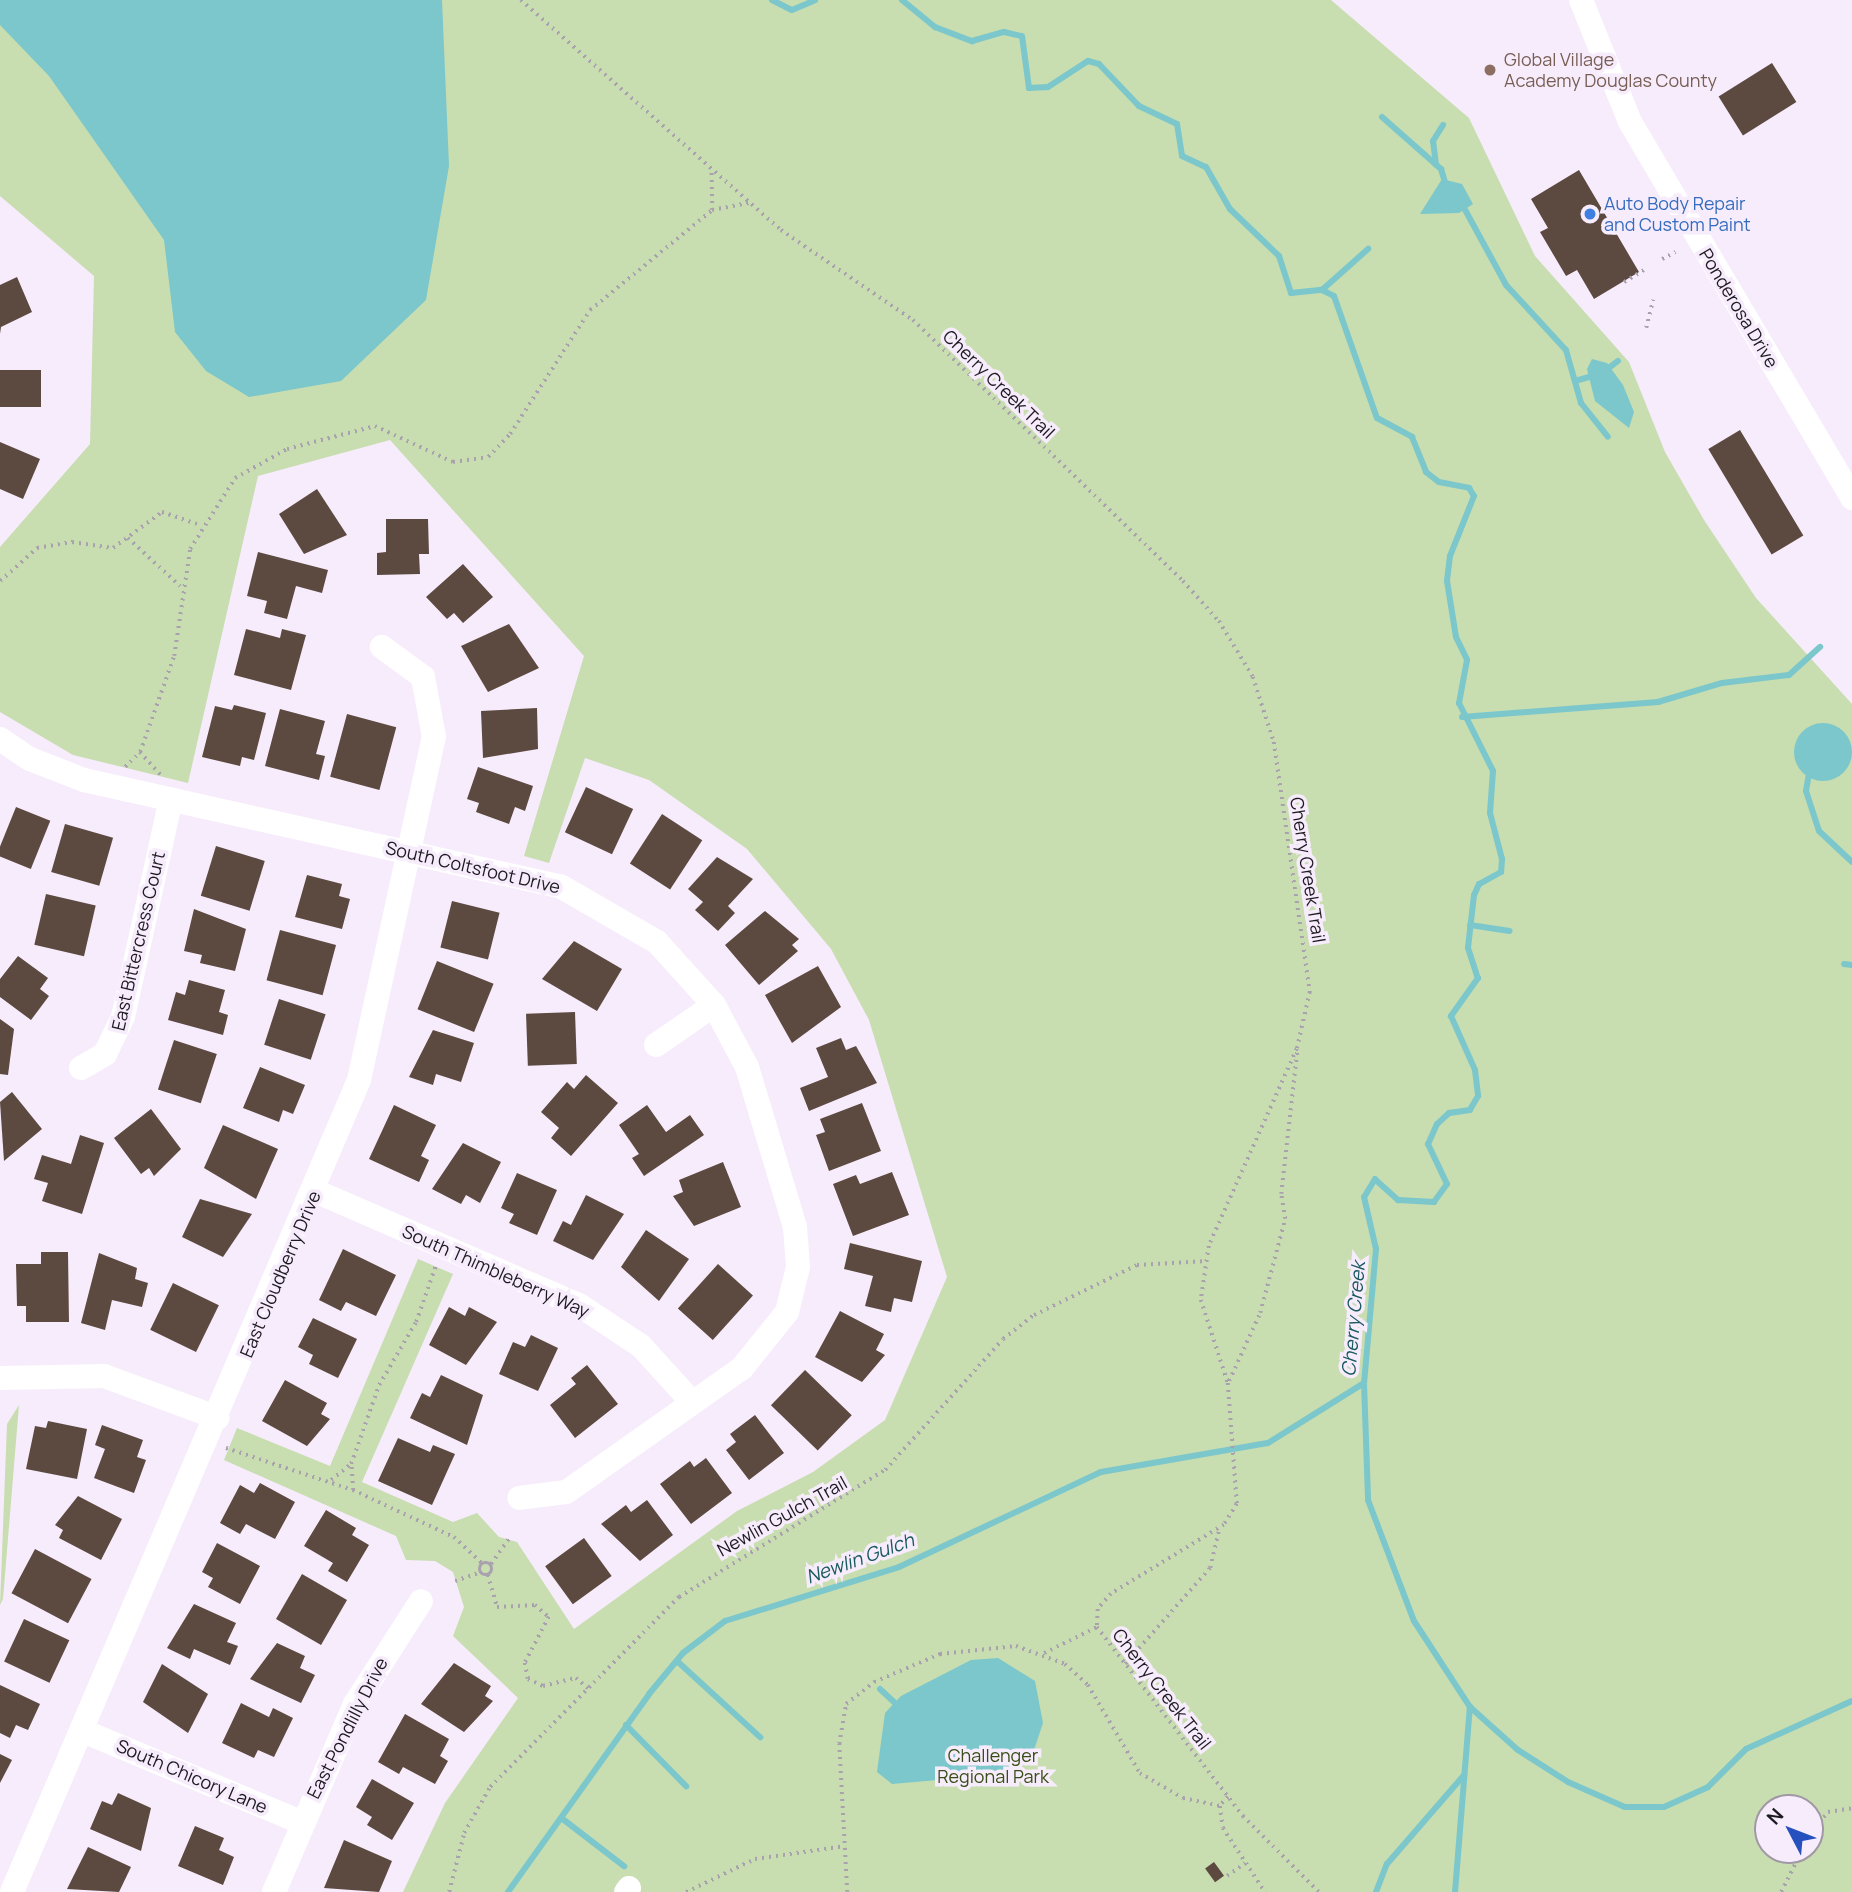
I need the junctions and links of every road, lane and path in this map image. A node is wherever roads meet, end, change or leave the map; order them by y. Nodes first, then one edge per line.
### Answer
1 (521, 0) edge
2 (1581, 0) edge
3 (710, 169) junction
4 (750, 203) junction
5 (712, 210) junction
6 (1675, 252) dead end
7 (1662, 259) dead end
8 (1644, 270) dead end
9 (1624, 282) dead end
10 (1653, 300) dead end
11 (1646, 328) dead end
12 (1852, 498) edge
13 (200, 525) junction
14 (128, 538) junction
15 (0, 581) edge
16 (180, 586) junction
17 (382, 648) dead end
18 (1, 743) edge
19 (140, 752) junction
20 (122, 772) dead end
21 (167, 790) junction
22 (410, 852) junction
23 (715, 1005) junction
24 (656, 1045) dead end
25 (1297, 1049) junction
26 (81, 1068) dead end
27 (315, 1191) junction
28 (1207, 1261) junction
29 (437, 1264) dead end
30 (0, 1378) edge
31 (1228, 1383) junction
32 (692, 1402) junction
33 (218, 1418) junction
34 (225, 1447) dead end
35 (351, 1464) junction
36 (329, 1481) junction
37 (353, 1490) junction
38 (519, 1498) dead end
39 (1219, 1529) junction
40 (509, 1538) dead end
41 (482, 1563) junction
42 (491, 1564) junction
43 (481, 1572) junction
44 (488, 1575) junction
45 (455, 1581) dead end
46 (421, 1601) dead end
47 (1097, 1627) junction
48 (1044, 1653) junction
49 (1125, 1664) junction
50 (588, 1688) junction
51 (83, 1731) junction
52 (1228, 1797) junction
53 (1220, 1806) junction
54 (1852, 1808) edge
55 (1824, 1817) edge
56 (300, 1822) junction
57 (845, 1846) junction
58 (1246, 1862) junction
59 (1795, 1864) edge
60 (1227, 1876) dead end
61 (12, 1892) edge
62 (274, 1892) edge
63 (449, 1892) edge
64 (686, 1892) edge
65 (847, 1892) edge
66 (1265, 1892) edge
67 (1319, 1892) edge
68 (1781, 1892) edge

1 - 3 path, Cherry Creek Trail
2 - 12 street, Ponderosa Drive
3 - 4 path, Cherry Creek Trail
3 - 5 path
4 - 5 path
4 - 25 path, Cherry Creek Trail
5 - 13 path
6 - 7 path
8 - 9 path
10 - 11 path
13 - 14 path
13 - 16 path
14 - 15 path
14 - 16 path
16 - 19 path
17 - 22 street, East Cloudberry Drive
18 - 21 street, South Coltsfoot Drive
19 - 20 path
19 - 21 path
21 - 22 street, South Coltsfoot Drive
21 - 26 street, East Bittercress Court
22 - 23 street, South Coltsfoot Drive
22 - 27 street, East Cloudberry Drive
23 - 24 street
23 - 32 street, South Coltsfoot Drive
25 - 28 path, Cherry Creek Trail
25 - 31 path
27 - 32 street, South Thimbleberry Way
27 - 33 street, East Cloudberry Drive
28 - 31 path, Cherry Creek Trail
28 - 50 path, Newlin Gulch Trail
29 - 35 path
30 - 33 street
31 - 39 path, Cherry Creek Trail
32 - 38 street, South Coltsfoot Drive
33 - 51 street, East Cloudberry Drive
34 - 36 path
35 - 36 path
35 - 37 path
36 - 37 path
37 - 41 path
39 - 47 path, Cherry Creek Trail
39 - 49 path
40 - 42 path
41 - 42 path
41 - 43 path
42 - 44 path
43 - 44 path
43 - 45 path
44 - 50 path
46 - 56 street, East Pondlilly Drive
47 - 48 path
47 - 49 path, Cherry Creek Trail
48 - 53 path
48 - 57 path
49 - 52 path, Cherry Creek Trail
50 - 63 path, Newlin Gulch Trail
51 - 56 street, South Chicory Lane
51 - 61 street, East Cloudberry Drive
52 - 53 path
52 - 67 path, Cherry Creek Trail
53 - 58 path
54 - 55 path
56 - 62 street, East Pondlilly Drive
57 - 64 path
57 - 65 path
58 - 60 path
58 - 66 path
59 - 68 path

